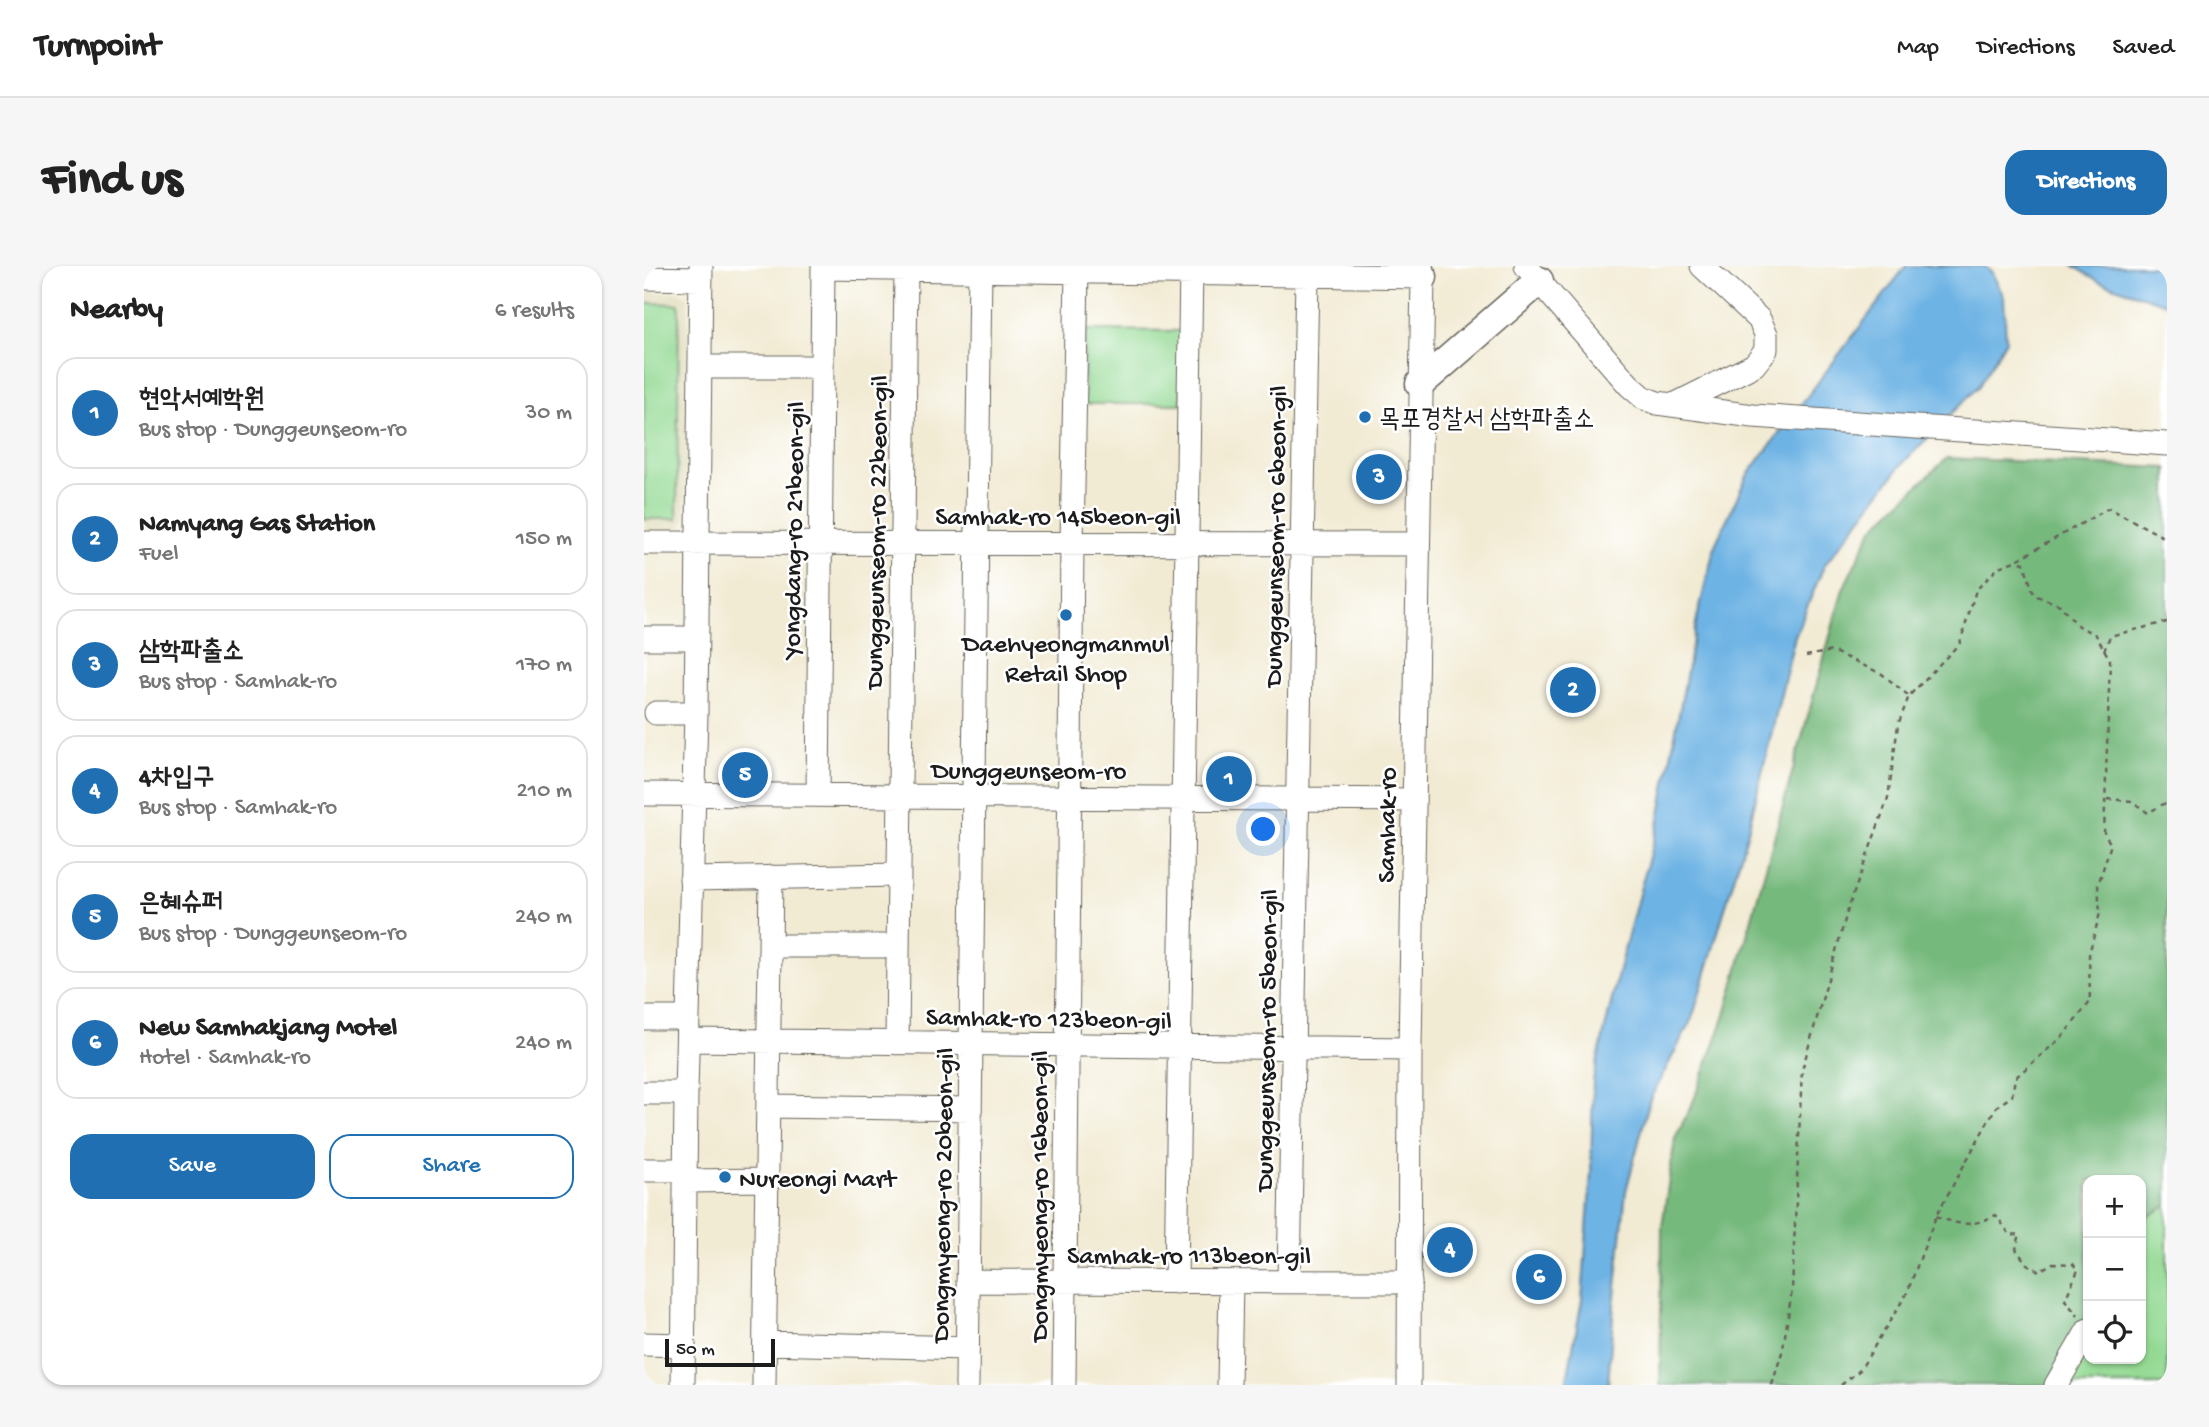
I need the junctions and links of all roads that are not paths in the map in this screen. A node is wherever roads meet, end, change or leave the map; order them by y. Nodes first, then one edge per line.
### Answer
1 (1702, 266) edge
2 (823, 267) edge
3 (980, 268) edge
4 (906, 269) junction
5 (1191, 270) edge
6 (1419, 270) edge
7 (1077, 271) junction
8 (701, 272) edge
9 (1533, 273) edge
10 (1307, 275) junction
11 (644, 278) edge
12 (822, 367) junction
13 (700, 368) junction
14 (1420, 384) junction
15 (1674, 405) junction
16 (2167, 444) edge
17 (699, 542) junction
18 (644, 543) edge
19 (820, 543) junction
20 (903, 543) junction
21 (977, 543) junction
22 (1072, 543) junction
23 (1187, 544) junction
24 (1302, 544) junction
25 (1417, 544) junction
26 (644, 638) edge
27 (684, 638) dead end
28 (656, 713) dead end
29 (696, 713) junction
30 (644, 794) edge
31 (693, 794) junction
32 (818, 795) junction
33 (900, 796) junction
34 (974, 796) junction
35 (1069, 797) junction
36 (1183, 798) junction
37 (1298, 799) junction
38 (1414, 800) junction
39 (899, 875) junction
40 (771, 877) junction
41 (691, 879) junction
42 (771, 946) junction
43 (898, 947) junction
44 (644, 1018) edge
45 (688, 1029) junction
46 (771, 1041) junction
47 (897, 1043) junction
48 (971, 1044) junction
49 (1067, 1045) junction
50 (1180, 1046) junction
51 (1293, 1048) junction
52 (1410, 1049) junction
53 (644, 1093) edge
54 (686, 1093) junction
55 (769, 1106) junction
56 (970, 1108) junction
57 (644, 1170) edge
58 (686, 1175) junction
59 (768, 1180) junction
60 (968, 1281) junction
61 (1065, 1281) junction
62 (1176, 1282) junction
63 (1231, 1282) junction
64 (1289, 1282) junction
65 (1410, 1282) junction
66 (2083, 1339) edge
67 (765, 1343) junction
68 (644, 1344) edge
69 (684, 1345) junction
70 (967, 1348) junction
71 (684, 1385) edge
72 (764, 1385) edge
73 (967, 1385) edge
74 (1064, 1385) edge
75 (1228, 1385) edge
76 (1409, 1385) edge
77 (2056, 1385) edge

1 - 15 street
2 - 4 street
2 - 12 street, Yongdang-ro 21beon-gil
3 - 4 street
3 - 7 street
3 - 21 street, Dongmyeong-ro 20beon-gil
4 - 20 street, Dunggeunseom-ro 22beon-gil
5 - 7 street
5 - 10 street
5 - 23 street
6 - 10 street
6 - 14 street, Samhak-ro
7 - 22 street, Dongmyeong-ro 16beon-gil
8 - 11 street
8 - 13 street
9 - 14 main road
9 - 15 street
10 - 24 street, Dunggeunseom-ro 6beon-gil
12 - 13 street
12 - 19 street, Yongdang-ro 21beon-gil
13 - 17 street
14 - 25 street, Samhak-ro
15 - 16 street
17 - 18 street, Samhak-ro 145beon-gil
17 - 19 street, Samhak-ro 145beon-gil
17 - 29 street
19 - 20 street, Samhak-ro 145beon-gil
19 - 32 street, Yongdang-ro 21beon-gil
20 - 21 street, Samhak-ro 145beon-gil
20 - 33 street, Dunggeunseom-ro 22beon-gil
21 - 22 street, Samhak-ro 145beon-gil
21 - 34 street, Dongmyeong-ro 20beon-gil
22 - 23 street, Samhak-ro 145beon-gil
22 - 35 street, Dongmyeong-ro 16beon-gil
23 - 24 street, Samhak-ro 145beon-gil
23 - 36 street
24 - 25 street, Samhak-ro 145beon-gil
24 - 37 street, Dunggeunseom-ro 6beon-gil
25 - 38 street, Samhak-ro
26 - 27 street
28 - 29 street
29 - 31 street
30 - 31 street, Dunggeunseom-ro
31 - 32 street, Dunggeunseom-ro
31 - 41 street
32 - 33 street, Dunggeunseom-ro
33 - 34 street, Dunggeunseom-ro
33 - 39 street, Dunggeunseom-ro 22beon-gil
34 - 35 street, Dunggeunseom-ro
34 - 48 street, Dongmyeong-ro 20beon-gil
35 - 36 street, Dunggeunseom-ro
35 - 49 street, Dongmyeong-ro 16beon-gil
36 - 37 street, Dunggeunseom-ro
36 - 50 street
37 - 38 street, Dunggeunseom-ro
37 - 51 street, Dunggeunseom-ro 5beon-gil
38 - 52 street, Samhak-ro
39 - 40 street
39 - 43 street, Dunggeunseom-ro 22beon-gil
40 - 41 street
40 - 42 street
41 - 45 street
42 - 43 street
42 - 46 street
43 - 47 street, Dunggeunseom-ro 22beon-gil
44 - 45 street, Samhak-ro 123beon-gil
45 - 46 street, Samhak-ro 123beon-gil
45 - 54 street
46 - 47 street, Samhak-ro 123beon-gil
46 - 55 street
47 - 48 street, Samhak-ro 123beon-gil
48 - 49 street, Samhak-ro 123beon-gil
48 - 56 street, Dongmyeong-ro 20beon-gil
49 - 50 street, Samhak-ro 123beon-gil
49 - 61 street, Dongmyeong-ro 16beon-gil
50 - 51 street, Samhak-ro 123beon-gil
50 - 62 street
51 - 52 street, Samhak-ro 123beon-gil
51 - 64 street, Dunggeunseom-ro 5beon-gil
52 - 65 street, Samhak-ro
53 - 54 street
54 - 58 street
55 - 56 street
55 - 59 street
56 - 60 street, Dongmyeong-ro 20beon-gil
57 - 58 street
58 - 59 street
58 - 69 street
59 - 67 street
60 - 61 street, Samhak-ro 113beon-gil
60 - 70 street, Dongmyeong-ro 20beon-gil
61 - 62 street, Samhak-ro 113beon-gil
61 - 74 street, Dongmyeong-ro 16beon-gil
62 - 63 street, Samhak-ro 113beon-gil
63 - 64 street, Samhak-ro 113beon-gil
63 - 75 street
64 - 65 street, Samhak-ro 113beon-gil
65 - 76 street, Samhak-ro
66 - 77 street
67 - 70 street
67 - 72 street
68 - 69 street
69 - 71 street
70 - 73 street, Dongmyeong-ro 20beon-gil

